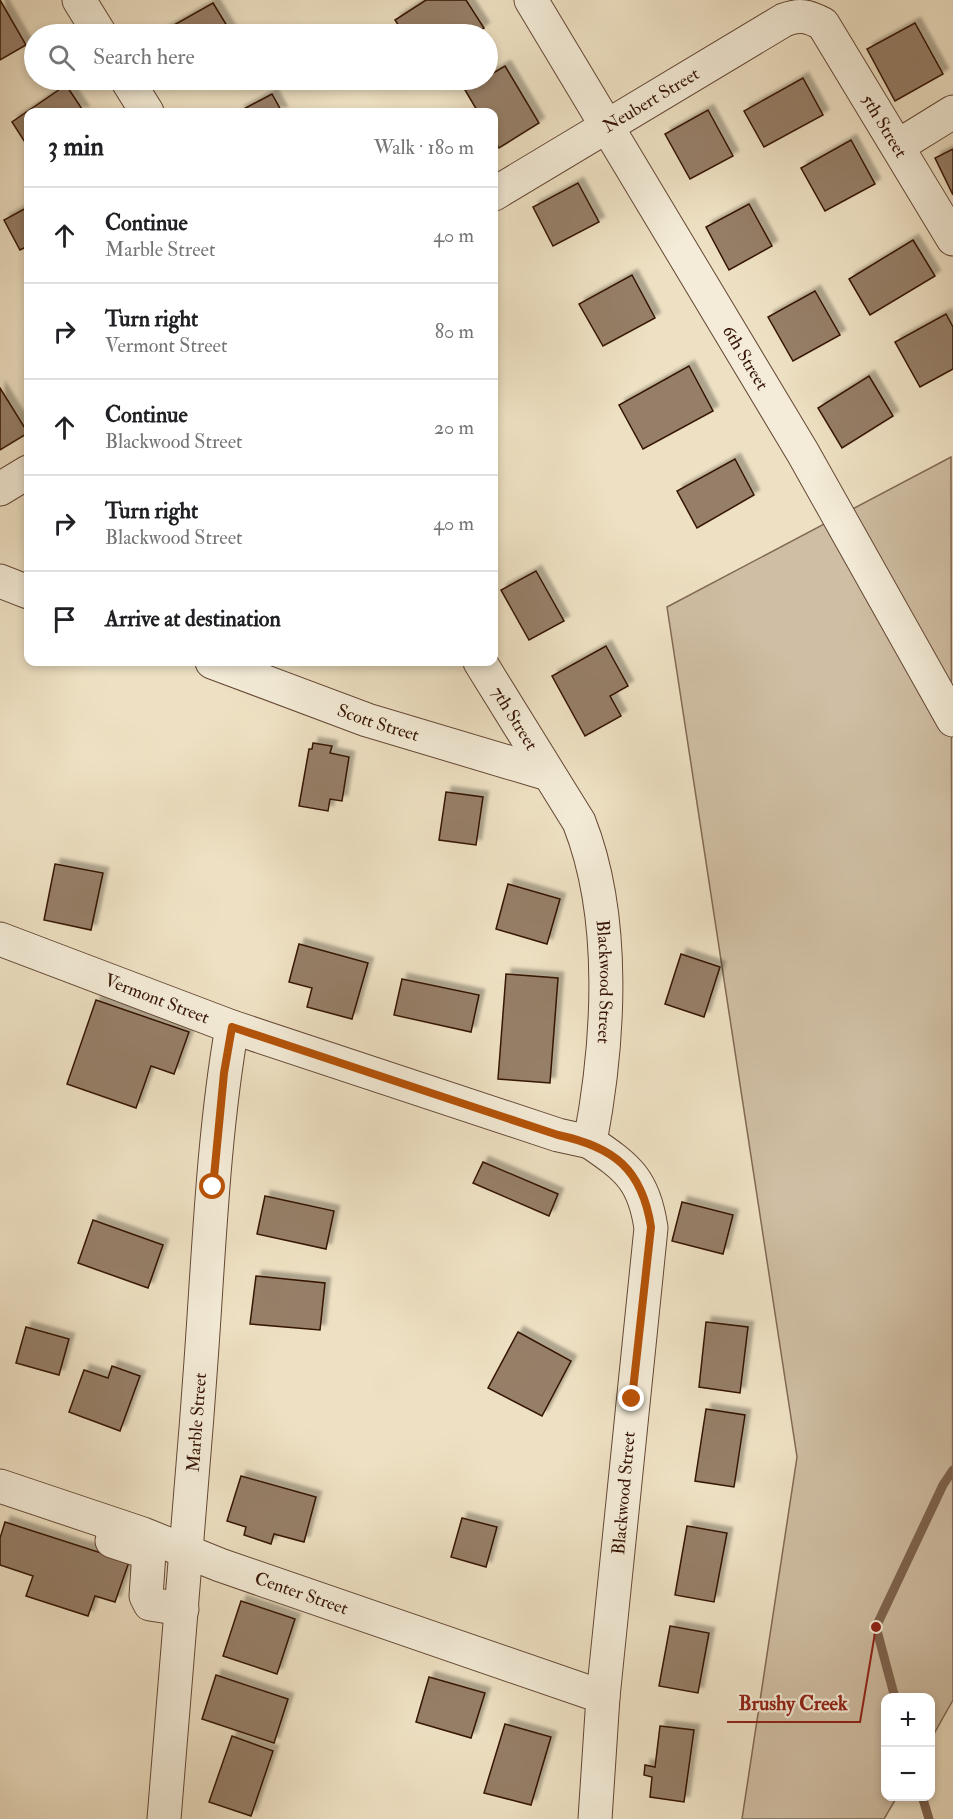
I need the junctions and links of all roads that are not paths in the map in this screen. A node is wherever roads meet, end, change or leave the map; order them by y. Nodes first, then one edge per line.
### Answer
1 (79, 0) edge
2 (531, 0) edge
3 (810, 17) joint
4 (94, 24) edge
5 (133, 90) edge
6 (144, 108) edge
7 (953, 112) edge
8 (606, 126) junction
9 (898, 147) junction
10 (498, 192) edge
11 (953, 238) edge
12 (24, 474) edge
13 (0, 489) edge
14 (0, 581) edge
15 (24, 590) edge
16 (223, 666) edge
17 (482, 666) edge
18 (953, 720) edge
19 (548, 774) junction
20 (0, 939) edge
21 (232, 1027) junction
22 (590, 1142) junction
23 (0, 1486) edge
24 (0, 1503) edge
25 (151, 1545) junction
26 (187, 1552) junction
27 (182, 1609) junction
28 (603, 1697) junction
29 (164, 1819) edge
30 (595, 1819) edge

1 - 4 street
2 - 8 street, 6th Street
3 - 8 street, Neubert Street
3 - 9 street, 5th Street
5 - 6 street
7 - 9 street
8 - 10 street, Neubert Street
8 - 18 street, 6th Street
9 - 11 street, 5th Street
12 - 13 street
14 - 15 street
16 - 19 street, Scott Street
17 - 19 street, 7th Street
19 - 22 street, Blackwood Street
20 - 21 street, Vermont Street
21 - 22 street, Vermont Street
21 - 26 street, Marble Street
22 - 28 street, Blackwood Street
23 - 25 street, Center Street
24 - 25 street
25 - 26 street, Center Street
25 - 27 street
26 - 27 street, Marble Street
26 - 28 street, Center Street
27 - 29 street, Marble Street
28 - 30 street, Blackwood Street

